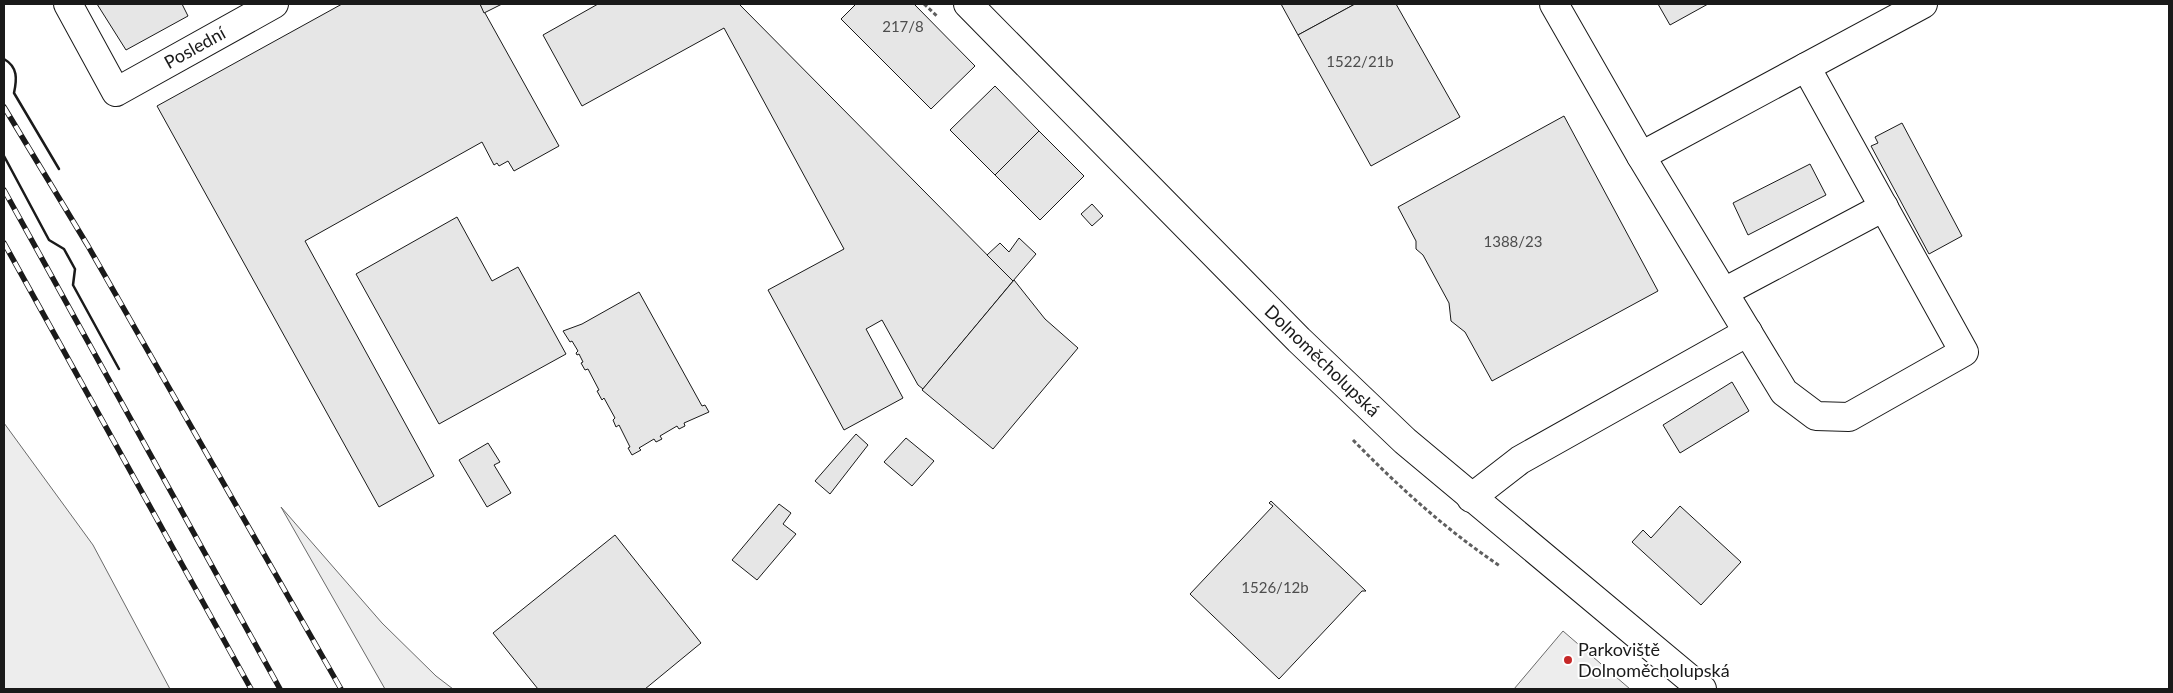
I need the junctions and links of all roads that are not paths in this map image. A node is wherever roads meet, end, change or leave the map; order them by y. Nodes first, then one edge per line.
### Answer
1 (68, 4) edge
2 (274, 4) edge
3 (968, 4) edge
4 (1554, 4) edge
5 (1923, 4) edge
6 (1806, 66) junction
7 (1641, 156) junction
8 (1884, 208) junction
9 (1724, 292) junction
10 (1748, 332) junction
11 (1471, 498) junction
12 (1702, 689) edge

1 - 2 street, Poslední
3 - 11 street, Dolnoměcholupská
4 - 7 street
5 - 6 street
6 - 7 street
6 - 8 street
7 - 9 street
8 - 9 street
8 - 10 street
9 - 10 street
10 - 11 street
11 - 12 street, Dolnoměcholupská

